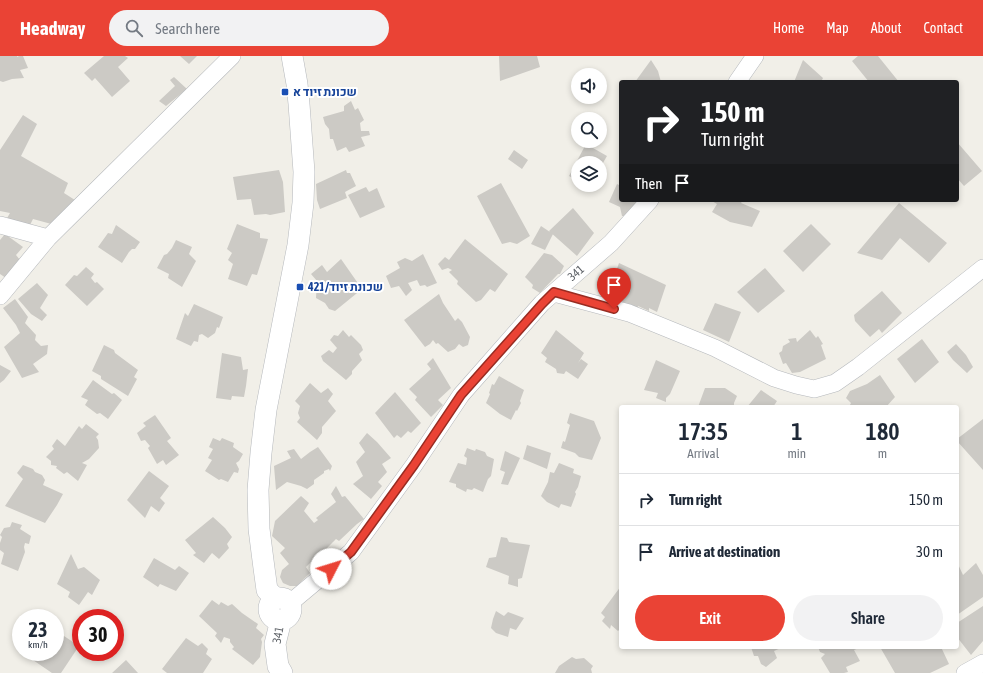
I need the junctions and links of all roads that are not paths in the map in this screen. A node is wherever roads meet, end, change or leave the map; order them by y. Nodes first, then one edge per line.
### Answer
1 (232, 56) edge
2 (292, 56) edge
3 (755, 56) edge
4 (738, 80) edge
5 (648, 202) edge
6 (0, 225) edge
7 (48, 238) junction
8 (983, 268) edge
9 (554, 292) junction
10 (0, 296) edge
11 (282, 607) junction
12 (983, 663) edge
13 (278, 671) edge
14 (965, 673) edge

1 - 7 street
2 - 11 street
3 - 4 street
5 - 9 street, 341
6 - 7 street
7 - 10 street
8 - 9 street
9 - 11 street, 341
11 - 13 street, 341
12 - 14 street

